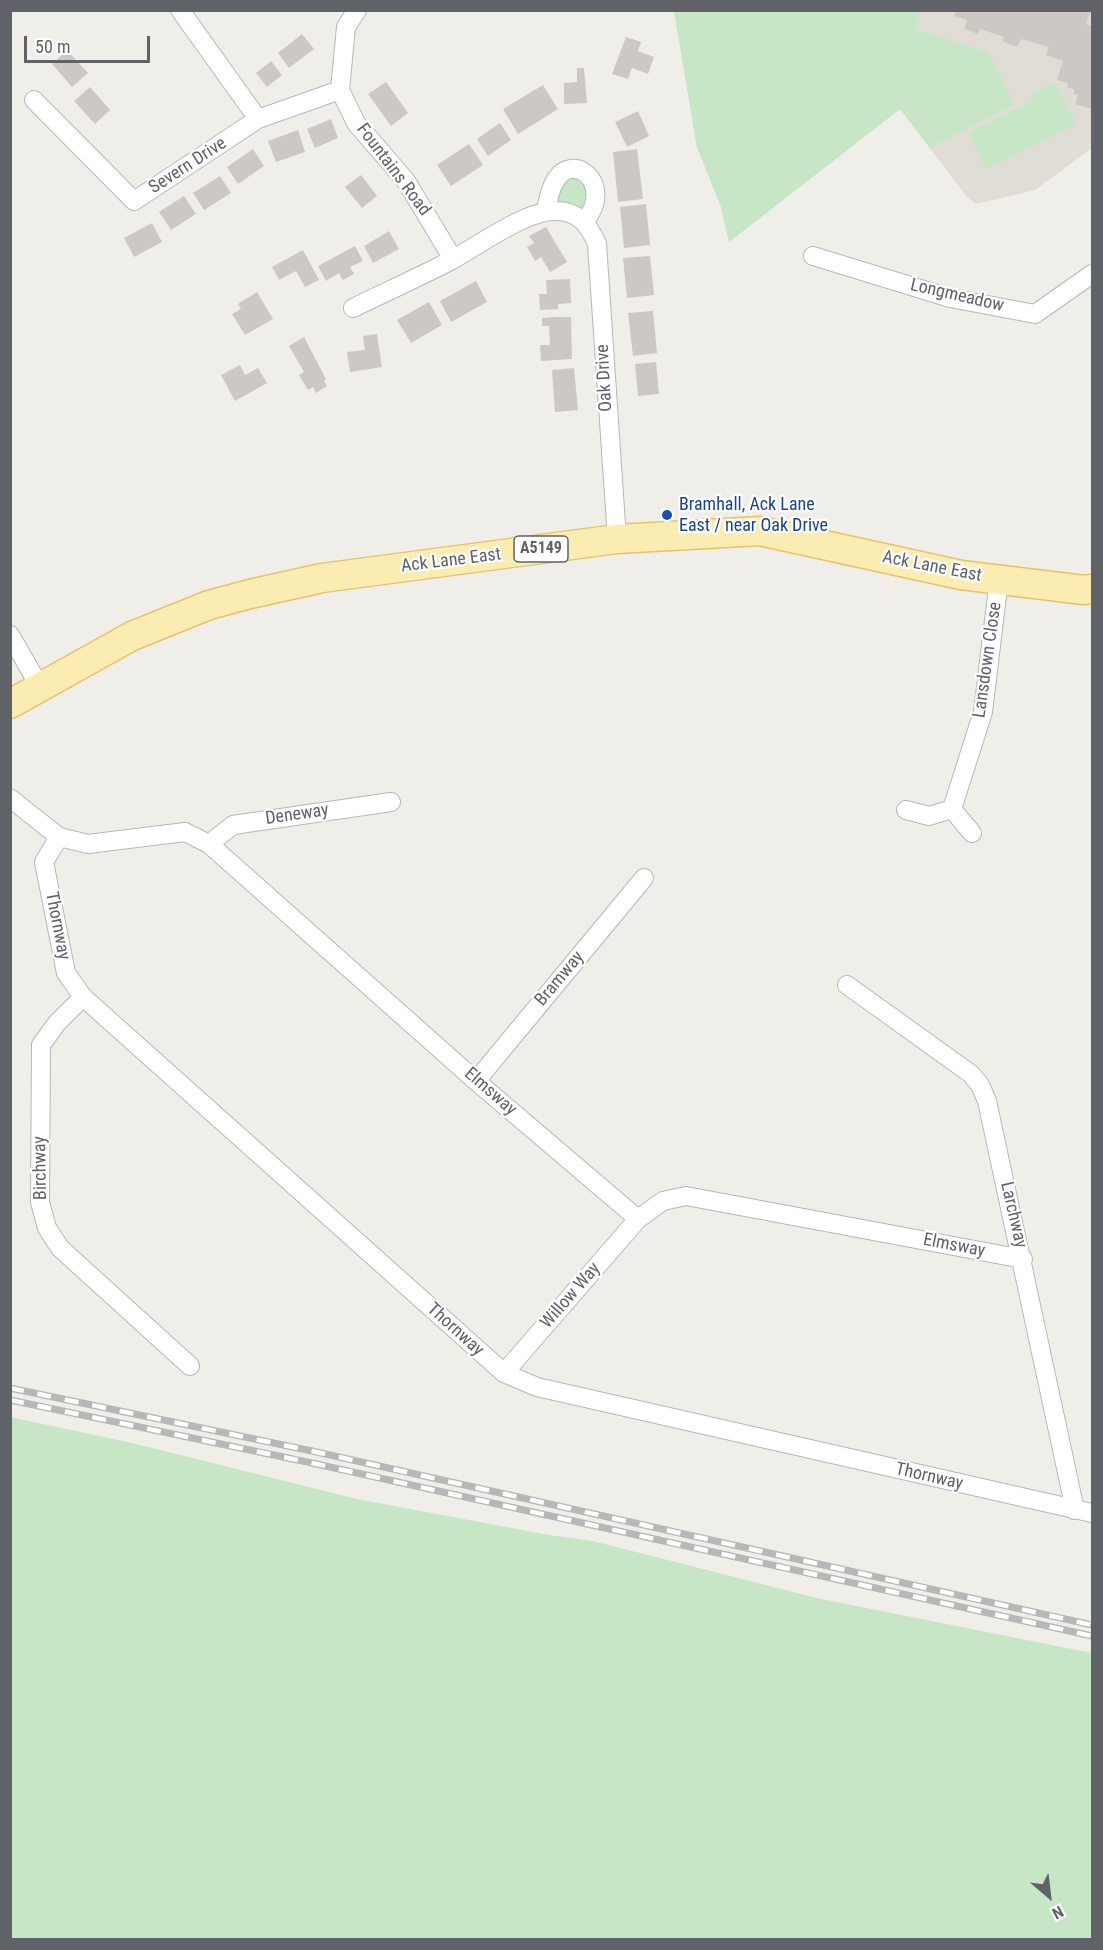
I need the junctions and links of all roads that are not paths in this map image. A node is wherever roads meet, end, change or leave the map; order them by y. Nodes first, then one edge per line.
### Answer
1 (180, 10) edge
2 (357, 10) edge
3 (340, 90) junction
4 (34, 100) dead end
5 (258, 119) junction
6 (545, 212) junction
7 (585, 221) junction
8 (813, 256) dead end
9 (453, 259) junction
10 (1092, 274) edge
11 (353, 309) dead end
12 (617, 539) junction
13 (999, 579) junction
14 (1092, 589) edge
15 (10, 635) edge
16 (40, 687) junction
17 (10, 704) edge
18 (10, 798) edge
19 (391, 802) dead end
20 (952, 809) junction
21 (906, 810) dead end
22 (972, 833) dead end
23 (59, 837) junction
24 (209, 843) junction
25 (644, 878) dead end
26 (848, 985) dead end
27 (83, 997) junction
28 (476, 1081) junction
29 (638, 1219) junction
30 (1023, 1259) junction
31 (190, 1366) dead end
32 (504, 1373) junction
33 (1083, 1512) edge

1 - 5 street
2 - 3 street
3 - 5 street, Severn Drive
3 - 9 street, Fountains Road
4 - 5 street, Severn Drive
6 - 7 street
6 - 7 street
6 - 9 street
7 - 12 street, Oak Drive
8 - 10 street, Longmeadow
9 - 11 street
12 - 13 main road, Ack Lane East / A5149
12 - 16 main road, Ack Lane East / A5149
13 - 14 main road, Ack Lane East / A5149
13 - 20 street, Lansdown Close
15 - 16 street
16 - 17 main road, Ack Lane East / A5149
18 - 23 street, Elmsway
19 - 24 street, Deneway
20 - 21 street
20 - 22 street
23 - 24 street, Elmsway
23 - 27 street, Thornway
24 - 28 street, Elmsway
25 - 28 street, Bramway
26 - 30 street, Larchway
27 - 31 street, Birchway
27 - 32 street, Thornway
28 - 29 street, Elmsway
29 - 30 street, Elmsway
29 - 32 street, Willow Way
30 - 33 street, Larchway
32 - 33 street, Thornway

